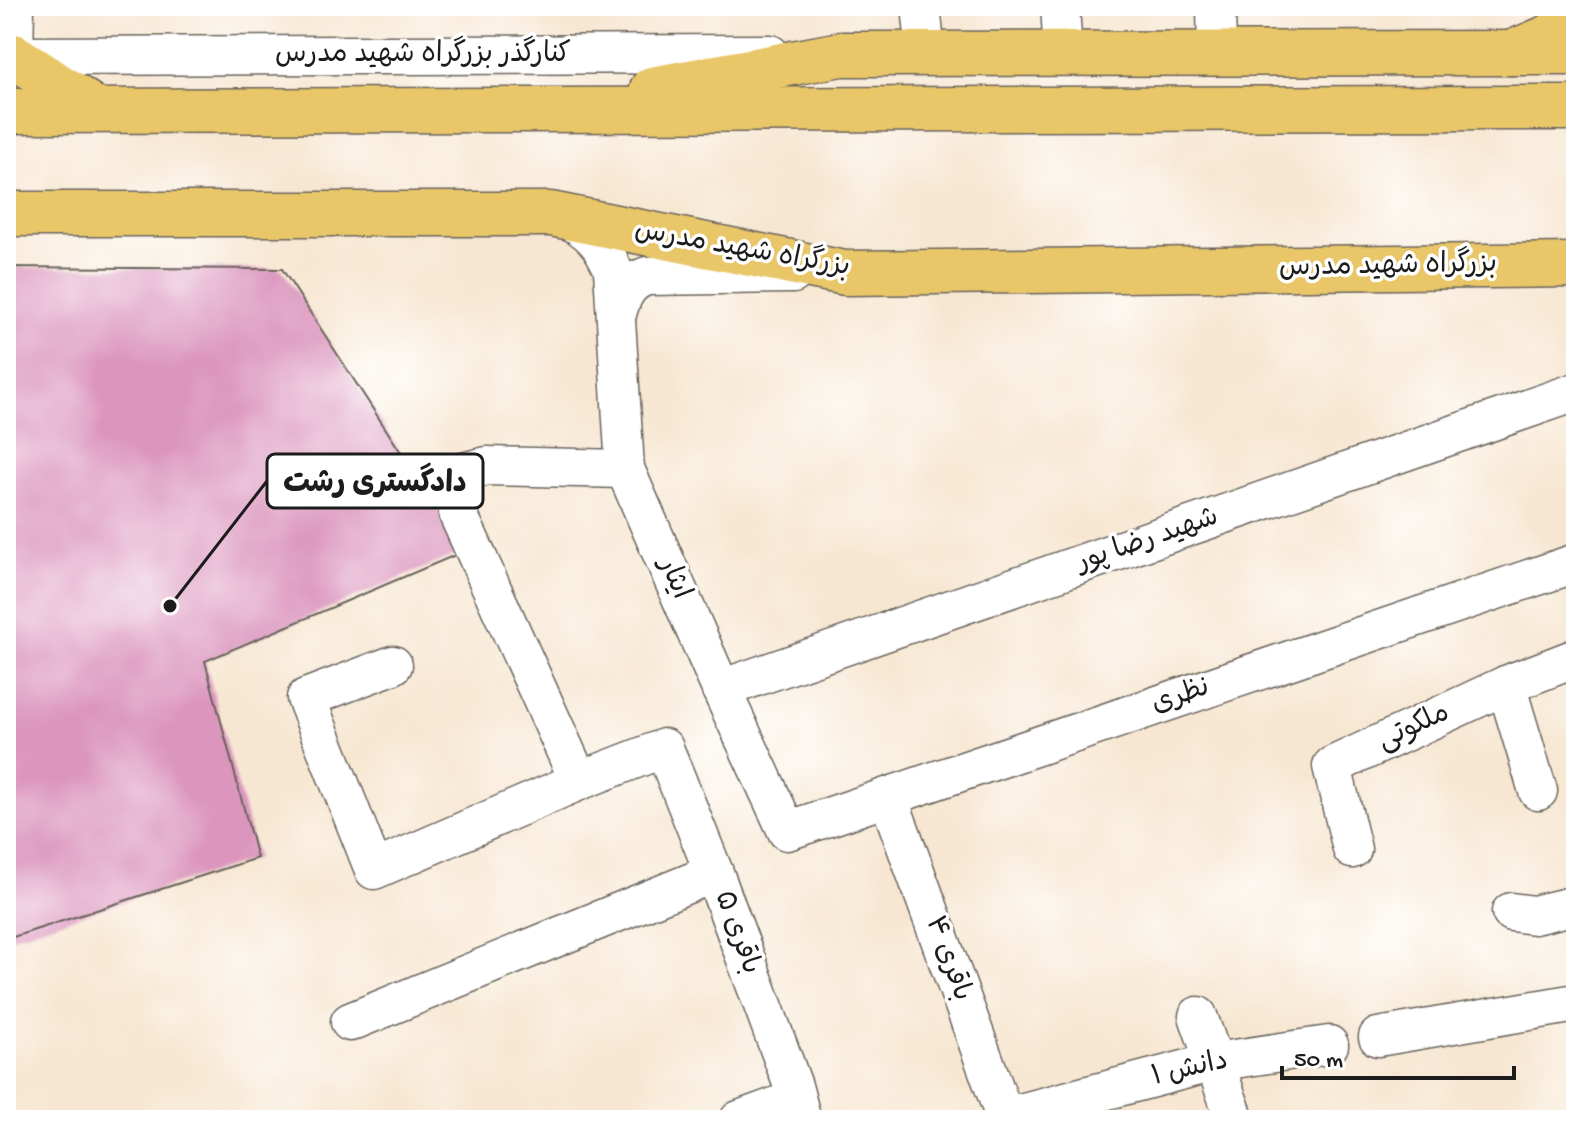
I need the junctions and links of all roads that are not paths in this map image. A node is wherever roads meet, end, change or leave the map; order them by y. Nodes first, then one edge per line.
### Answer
1 (15, 6) edge
2 (921, 6) edge
3 (1060, 6) edge
4 (1216, 6) edge
5 (1576, 21) edge
6 (1217, 53) junction
7 (1511, 53) junction
8 (1576, 53) edge
9 (841, 54) junction
10 (926, 54) junction
11 (1063, 54) junction
12 (9, 58) edge
13 (1576, 108) edge
14 (544, 109) junction
15 (96, 110) junction
16 (6, 111) edge
17 (6, 214) edge
18 (564, 217) junction
19 (1576, 265) edge
20 (845, 273) junction
21 (617, 314) junction
22 (1576, 392) edge
23 (625, 469) junction
24 (1576, 563) edge
25 (1576, 658) edge
26 (393, 665) dead end
27 (1506, 685) junction
28 (721, 689) junction
29 (579, 781) junction
30 (1538, 791) dead end
31 (888, 797) junction
32 (787, 831) joint
33 (1352, 849) dead end
34 (714, 873) junction
35 (1576, 905) edge
36 (1511, 912) dead end
37 (1576, 1003) edge
38 (1198, 1016) dead end
39 (350, 1022) dead end
40 (1378, 1037) dead end
41 (1329, 1045) dead end
42 (1214, 1062) junction
43 (799, 1110) edge
44 (1006, 1118) edge
45 (739, 1120) edge
46 (1235, 1120) edge

1 - 12 street
2 - 10 street
3 - 11 street
4 - 6 street
5 - 7 main road
6 - 7 main road
6 - 11 main road
7 - 8 main road
9 - 10 main road
9 - 12 street, کنارگذر بزرگراه شهید مدرس
9 - 14 main road
10 - 11 main road
12 - 15 main road
13 - 14 main road
14 - 15 main road
15 - 16 main road
17 - 18 main road, بزرگراه شهید مدرس
18 - 20 main road, بزرگراه شهید مدرس
18 - 21 street, ایثار
19 - 20 main road, بزرگراه شهید مدرس
20 - 21 street
21 - 23 street, ایثار
22 - 28 street, شهید رضا پور
23 - 28 street, ایثار
23 - 29 street
24 - 31 street, نظری
25 - 27 street, ملکوتی
26 - 29 street
27 - 30 street
27 - 33 street, ملکوتی
28 - 32 street, ایثار
29 - 34 street, باقری ۵
31 - 32 street, نظری
31 - 44 street, باقری ۴
34 - 39 street
34 - 43 street, باقری ۵
35 - 36 street
37 - 40 street
38 - 42 street
41 - 42 street, دانش ۱
42 - 44 street, دانش ۱
42 - 46 street
43 - 45 street

